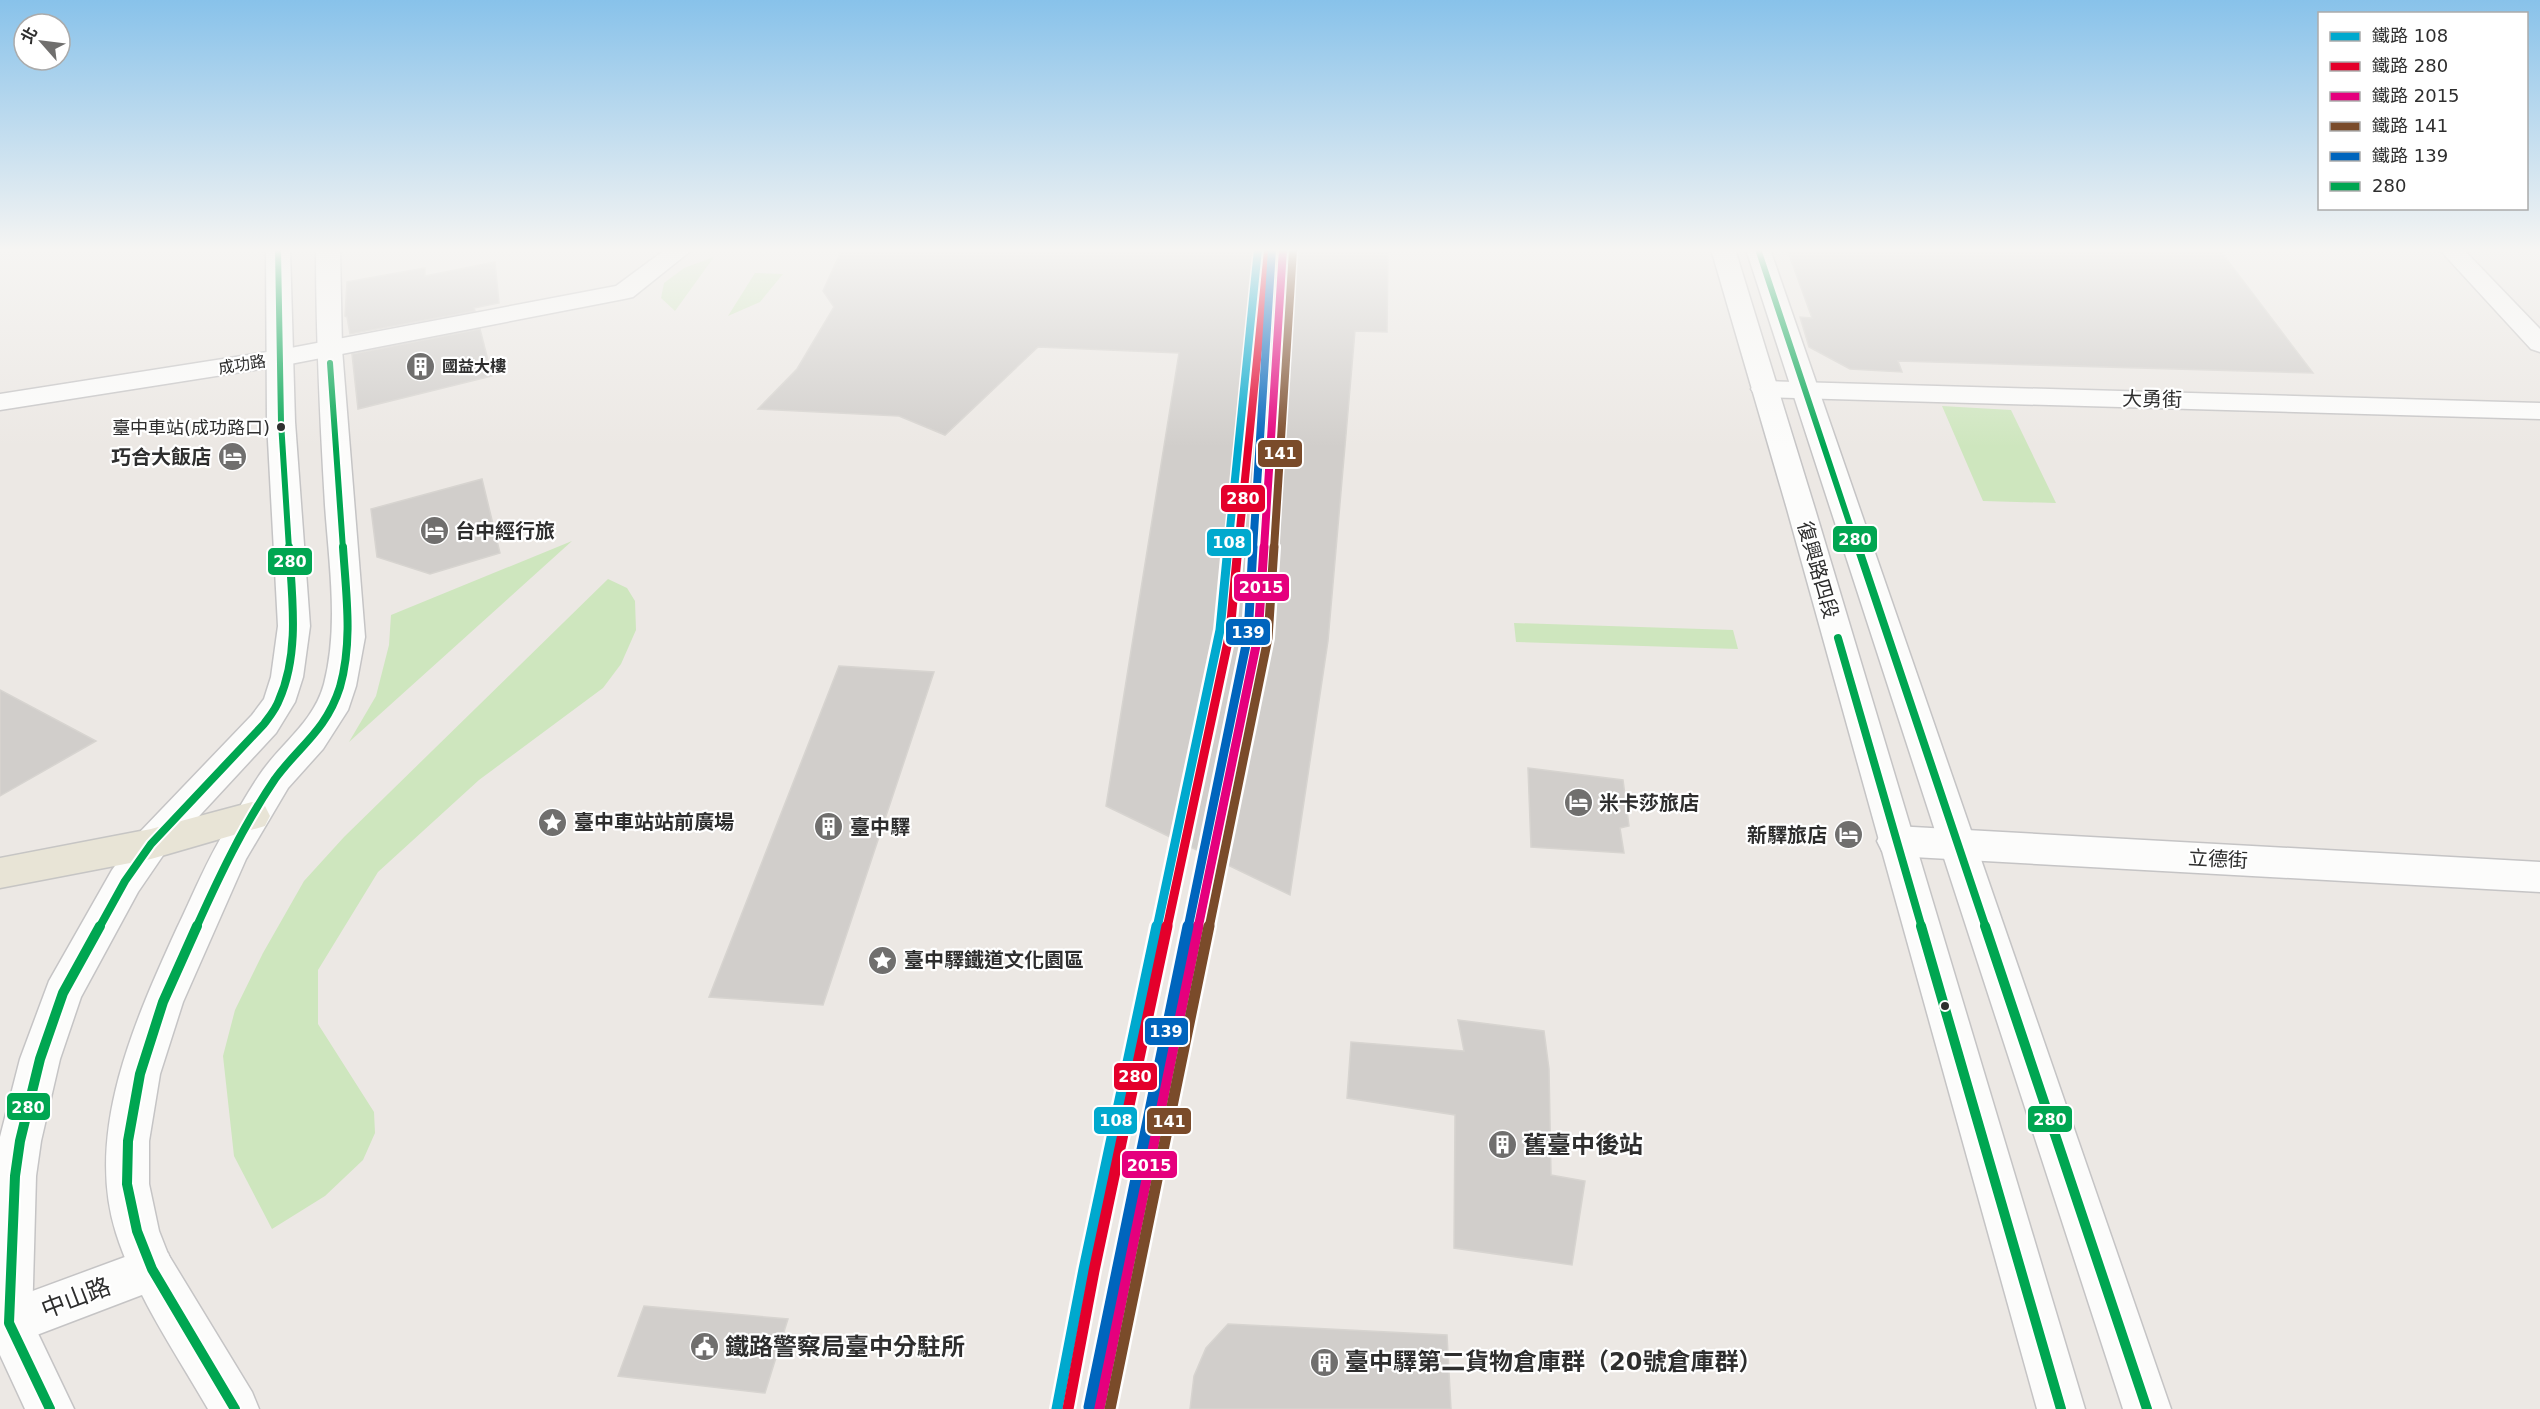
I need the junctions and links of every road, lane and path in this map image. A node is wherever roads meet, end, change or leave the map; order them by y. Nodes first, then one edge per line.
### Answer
1 (279, 315) edge
2 (329, 315) edge
3 (506, 315) edge
4 (1742, 315) edge
5 (1781, 315) edge
6 (2512, 315) edge
7 (2540, 344) edge
8 (329, 349) junction
9 (280, 358) junction
10 (1764, 389) junction
11 (1807, 392) junction
12 (0, 402) edge
13 (2540, 411) edge
14 (252, 816) junction
15 (1895, 841) junction
16 (151, 844) junction
17 (1959, 844) junction
18 (0, 873) edge
19 (2540, 877) edge
20 (152, 1269) junction
21 (4, 1325) edge
22 (50, 1409) edge
23 (235, 1409) edge
24 (2061, 1409) edge
25 (2147, 1409) edge

1 - 9 main road
2 - 8 main road
3 - 8 main road, 成功路
4 - 10 main road, 復興路四段
5 - 11 main road
6 - 7 main road
8 - 9 main road, 成功路
8 - 14 main road
9 - 12 main road, 成功路
9 - 16 main road
10 - 11 main road, 大勇街
10 - 15 main road, 復興路四段
11 - 13 main road, 大勇街
11 - 17 main road
14 - 16 main road
14 - 20 main road
15 - 17 main road, 立德街
15 - 24 main road, 復興路四段
16 - 18 main road
16 - 21 main road
17 - 19 main road, 立德街
17 - 25 main road
20 - 21 main road, 中山路
20 - 23 main road
21 - 22 main road

